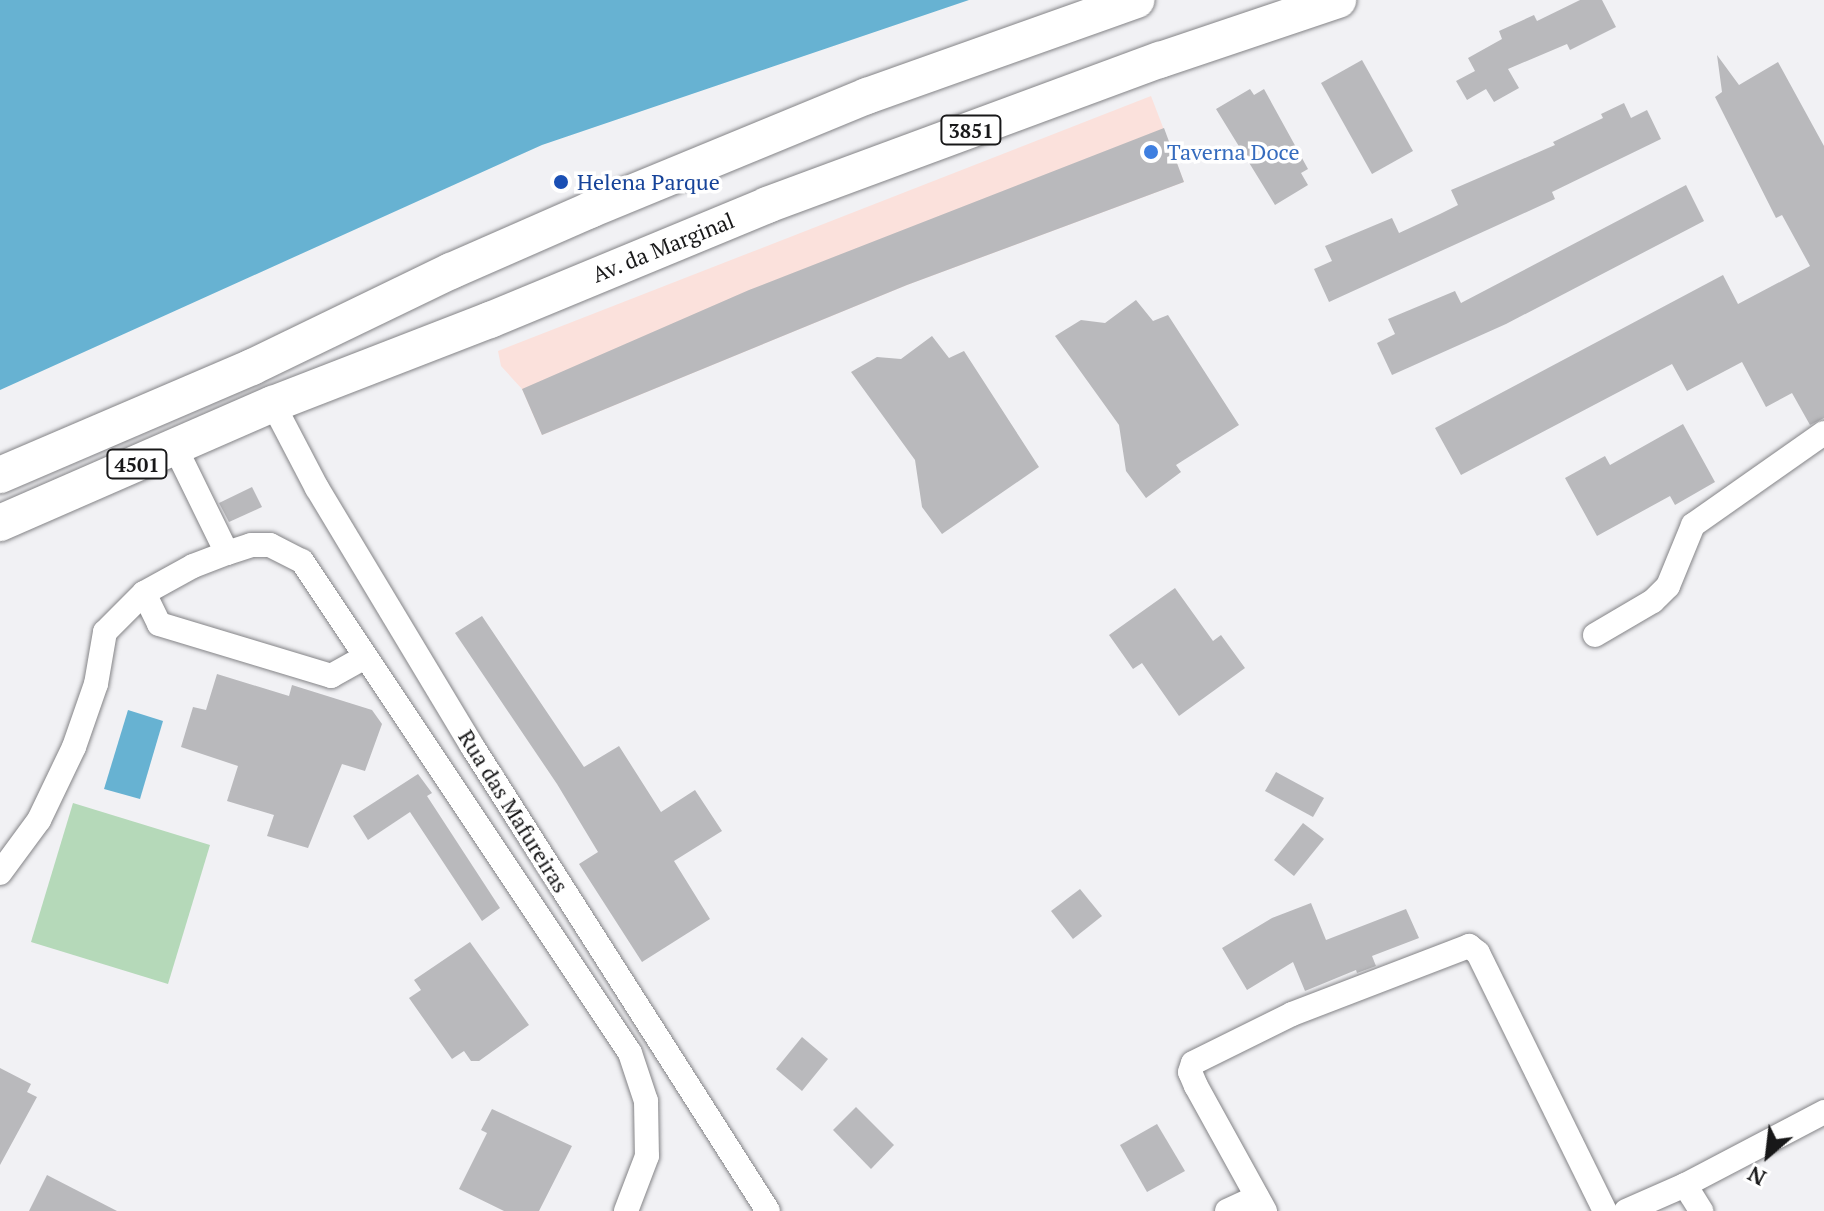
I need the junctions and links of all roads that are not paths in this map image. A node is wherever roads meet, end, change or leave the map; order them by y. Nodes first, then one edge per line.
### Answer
1 (1136, 0) edge
2 (1338, 0) edge
3 (273, 404) junction
4 (1824, 433) edge
5 (175, 447) junction
6 (0, 475) edge
7 (0, 523) edge
8 (227, 553) junction
9 (144, 593) junction
10 (1595, 635) dead end
11 (365, 657) junction
12 (0, 873) edge
13 (1824, 1112) edge
14 (1685, 1185) junction
15 (1261, 1204) edge
16 (626, 1211) edge
17 (768, 1211) edge
18 (1227, 1211) edge
19 (1605, 1211) edge
20 (1626, 1211) edge
21 (1701, 1211) edge

1 - 6 main road, 4501
2 - 3 main road, Av. da Marginal / 3851
3 - 5 main road, Av. da Marginal / 4501
3 - 17 street, Rua das Mafureiras
4 - 10 street
5 - 7 main road, Av. da Marginal / 4501
5 - 8 street
8 - 9 street
8 - 11 street
9 - 11 street
9 - 12 street
11 - 16 street
13 - 14 street
14 - 20 street
14 - 21 street
15 - 18 street
15 - 19 street

